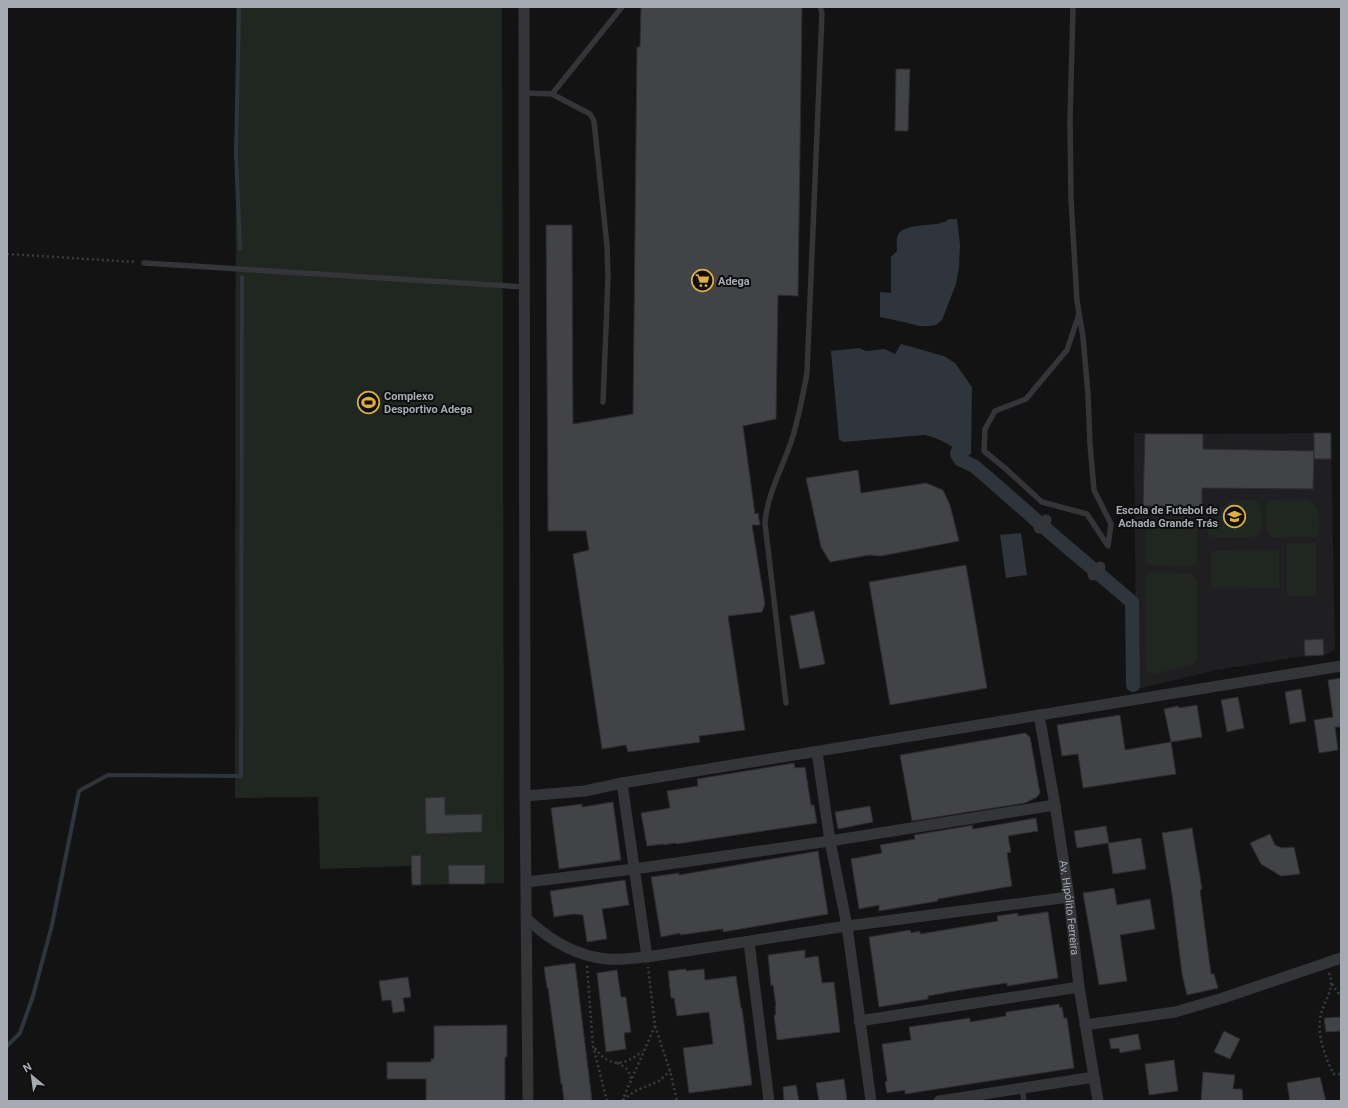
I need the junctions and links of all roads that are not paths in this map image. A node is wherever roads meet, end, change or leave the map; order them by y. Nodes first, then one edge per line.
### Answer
1 (524, 7) edge
2 (622, 7) edge
3 (820, 7) edge
4 (1073, 7) edge
5 (524, 93) junction
6 (552, 94) junction
7 (144, 263) road end
8 (525, 287) junction
9 (1080, 314) junction
10 (603, 402) dead end
11 (1341, 666) edge
12 (786, 703) dead end
13 (1040, 715) junction
14 (817, 752) junction
15 (622, 783) junction
16 (525, 796) junction
17 (1055, 805) junction
18 (830, 841) junction
19 (634, 869) junction
20 (527, 882) junction
21 (1069, 897) junction
22 (526, 918) junction
23 (847, 926) junction
24 (749, 942) junction
25 (647, 957) junction
26 (1341, 958) edge
27 (1079, 987) junction
28 (859, 1021) junction
29 (1085, 1025) junction
30 (1094, 1077) junction
31 (1022, 1088) junction
32 (965, 1099) edge
33 (528, 1101) edge
34 (769, 1101) edge
35 (871, 1101) edge
36 (938, 1101) edge
37 (1024, 1101) edge
38 (1098, 1101) edge

1 - 5 street
2 - 6 lane
3 - 12 lane
4 - 9 lane
5 - 6 lane
5 - 8 street
6 - 10 lane
7 - 8 lane
8 - 16 street
9 - 9 lane
11 - 13 street
13 - 14 street
13 - 17 street, Av. Hipólito Ferreira
14 - 15 street
14 - 18 street
15 - 16 street
15 - 19 street
16 - 20 street
17 - 18 street
17 - 21 street, Av. Hipólito Ferreira
18 - 19 street
18 - 23 street
19 - 20 street
19 - 25 street
20 - 22 street
21 - 23 street
21 - 27 street, Av. Hipólito Ferreira
22 - 25 street
22 - 33 street
23 - 24 street
23 - 28 street
24 - 25 street
24 - 34 street
26 - 29 street
27 - 28 street
27 - 29 street, Av. Hipólito Ferreira
28 - 35 street
29 - 30 street, Av. Hipólito Ferreira
30 - 31 street
30 - 38 street, Av. Hipólito Ferreira
31 - 32 street
31 - 37 lane
32 - 36 street

